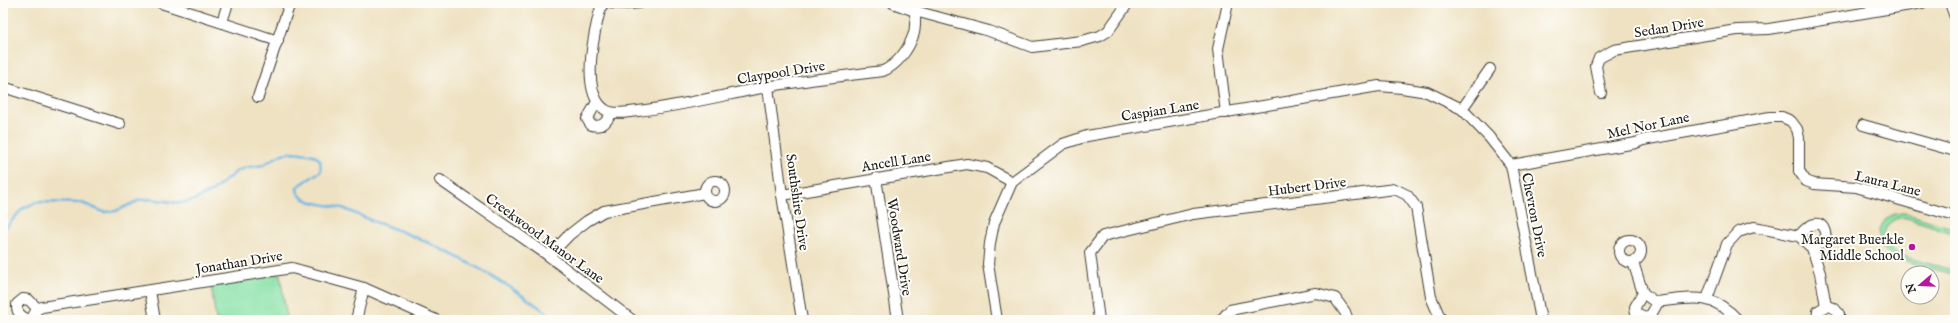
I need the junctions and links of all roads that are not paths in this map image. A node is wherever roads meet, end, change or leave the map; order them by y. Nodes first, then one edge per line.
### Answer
1 (161, 3) edge
2 (228, 3) edge
3 (290, 3) edge
4 (602, 3) edge
5 (606, 3) edge
6 (640, 3) edge
7 (893, 3) edge
8 (1128, 3) edge
9 (1228, 3) edge
10 (1922, 3) edge
11 (1950, 3) edge
12 (915, 11) junction
13 (1955, 17) edge
14 (222, 22) junction
15 (278, 41) junction
16 (1490, 69) dead end
17 (3, 87) edge
18 (768, 87) junction
19 (1601, 92) dead end
20 (258, 97) dead end
21 (596, 102) junction
22 (1462, 109) junction
23 (612, 113) junction
24 (1226, 113) junction
25 (1791, 121) joint
26 (120, 124) dead end
27 (1863, 125) dead end
28 (1955, 151) edge
29 (1510, 165) junction
30 (876, 178) junction
31 (440, 180) dead end
32 (1012, 182) junction
33 (705, 193) dead end
34 (782, 195) junction
35 (1955, 216) edge
36 (1799, 236) junction
37 (1812, 248) junction
38 (550, 256) junction
39 (1633, 262) dead end
40 (364, 288) junction
41 (150, 291) junction
42 (1643, 293) junction
43 (1707, 299) junction
44 (1655, 302) junction
45 (1826, 306) junction
46 (38, 308) junction
47 (30, 320) edge
48 (155, 320) edge
49 (356, 320) edge
50 (436, 320) edge
51 (632, 320) edge
52 (802, 320) edge
53 (898, 320) edge
54 (997, 320) edge
55 (1099, 320) edge
56 (1221, 320) edge
57 (1348, 320) edge
58 (1441, 320) edge
59 (1541, 320) edge
60 (1738, 320) edge
61 (1817, 320) edge
62 (1838, 320) edge

1 - 14 street
2 - 14 street
3 - 15 street
4 - 21 street
5 - 6 street
7 - 12 street
8 - 12 street
9 - 24 street
10 - 19 street, Sedan Drive
11 - 13 street
12 - 18 street, Claypool Drive
14 - 15 street
15 - 20 street
16 - 22 street
17 - 26 street
18 - 23 street, Claypool Drive
18 - 34 street, Southshire Drive
21 - 23 street
21 - 23 street
22 - 24 street, Caspian Lane
22 - 29 street, Chevron Drive
24 - 32 street, Caspian Lane
25 - 29 street, Mel Nor Lane
25 - 35 street, Laura Lane
27 - 28 street
29 - 59 street, Chevron Drive
30 - 32 street, Ancell Lane
30 - 34 street, Ancell Lane
30 - 53 street, Woodward Drive
31 - 38 street, Creekwood Manor Lane
32 - 54 street, Caspian Lane
33 - 38 street
34 - 52 street, Southshire Drive
36 - 37 street
36 - 37 street
36 - 43 street
37 - 45 street
38 - 51 street, Creekwood Manor Lane
39 - 42 street
40 - 41 street, Jonathan Drive
40 - 49 street
40 - 50 street, Jonathan Drive
41 - 46 street, Jonathan Drive
41 - 48 street
42 - 44 street
42 - 44 street
43 - 44 street
43 - 60 street
45 - 61 street
45 - 62 street
46 - 47 street
46 - 47 street
55 - 58 street, Hubert Drive
56 - 57 street

